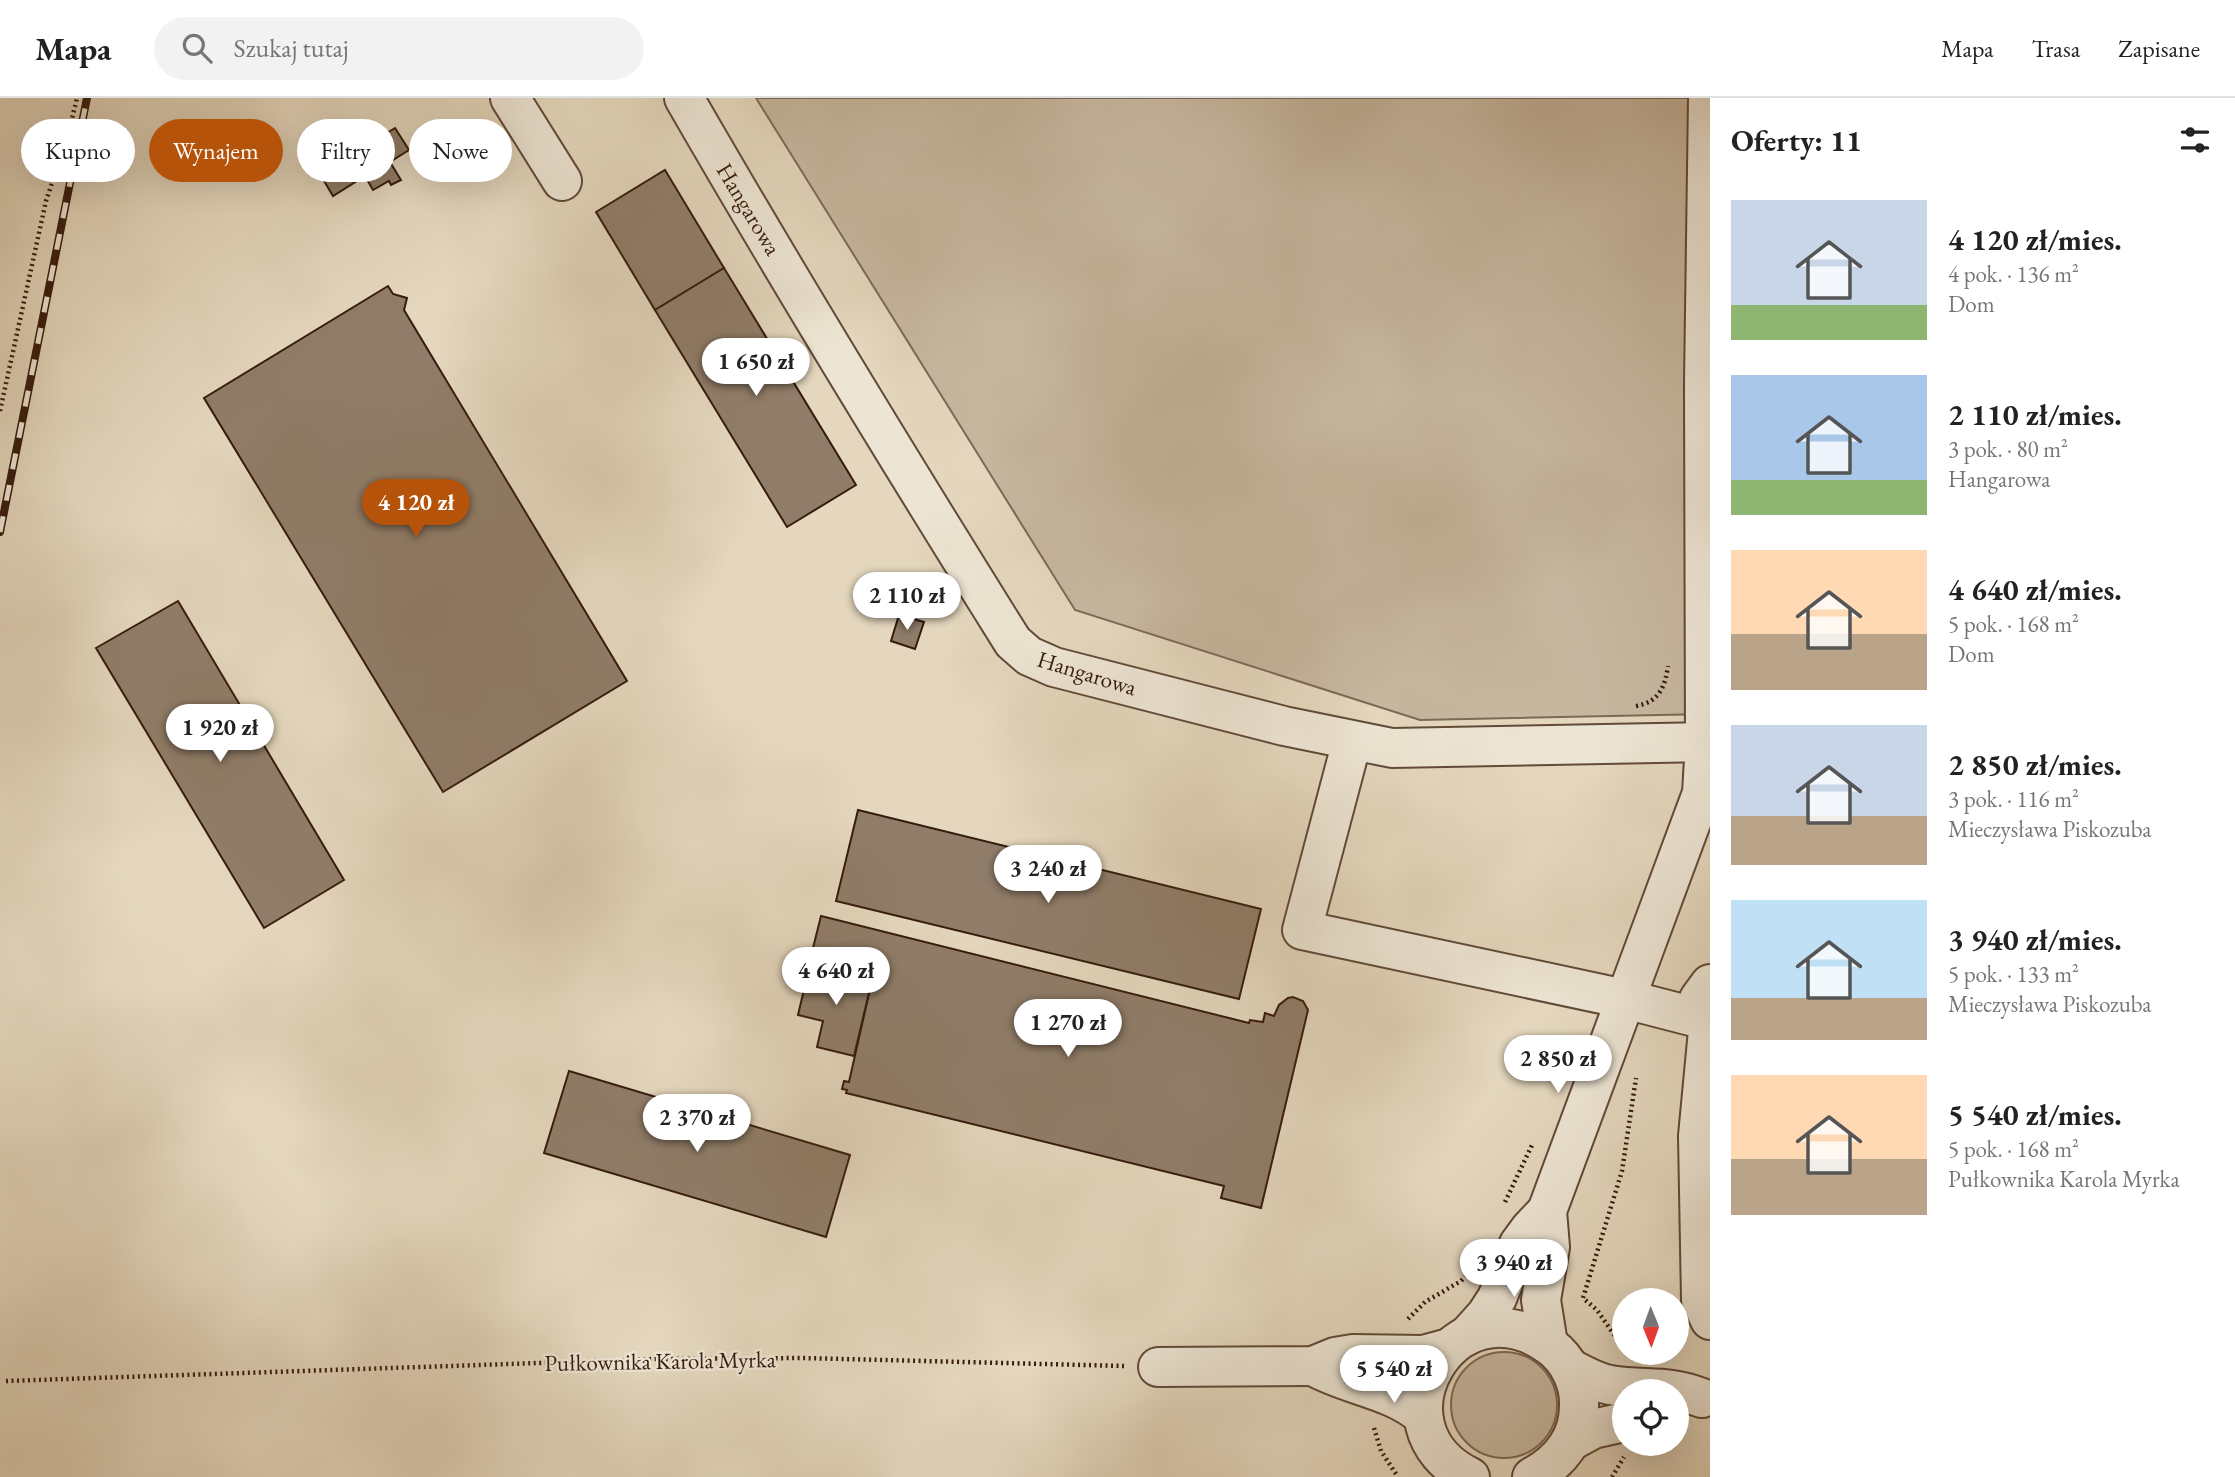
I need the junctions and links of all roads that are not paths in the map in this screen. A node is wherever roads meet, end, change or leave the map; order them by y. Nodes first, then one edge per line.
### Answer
1 (510, 98) edge
2 (684, 98) edge
3 (1708, 98) edge
4 (562, 181) dead end
5 (1352, 741) junction
6 (1707, 742) edge
7 (1625, 999) junction
8 (1706, 1010) edge
9 (1704, 1207) edge
10 (1547, 1211) junction
11 (1710, 1320) edge
12 (1458, 1342) junction
13 (1559, 1356) junction
14 (1158, 1367) road end
15 (1380, 1373) junction
16 (1696, 1402) edge
17 (1423, 1416) junction
18 (1612, 1425) edge
19 (1571, 1441) junction
20 (1466, 1476) edge
21 (1532, 1477) edge

1 - 4 street
2 - 5 street, Hangarowa
3 - 6 street
5 - 6 street, Hangarowa
5 - 7 street
6 - 7 street
7 - 8 street
7 - 10 street
8 - 9 street
9 - 11 street
10 - 12 street
10 - 13 street
12 - 13 street
12 - 15 street
12 - 17 street
13 - 16 street
13 - 19 street
14 - 15 street
15 - 17 street
17 - 20 street
18 - 19 street
19 - 21 street

